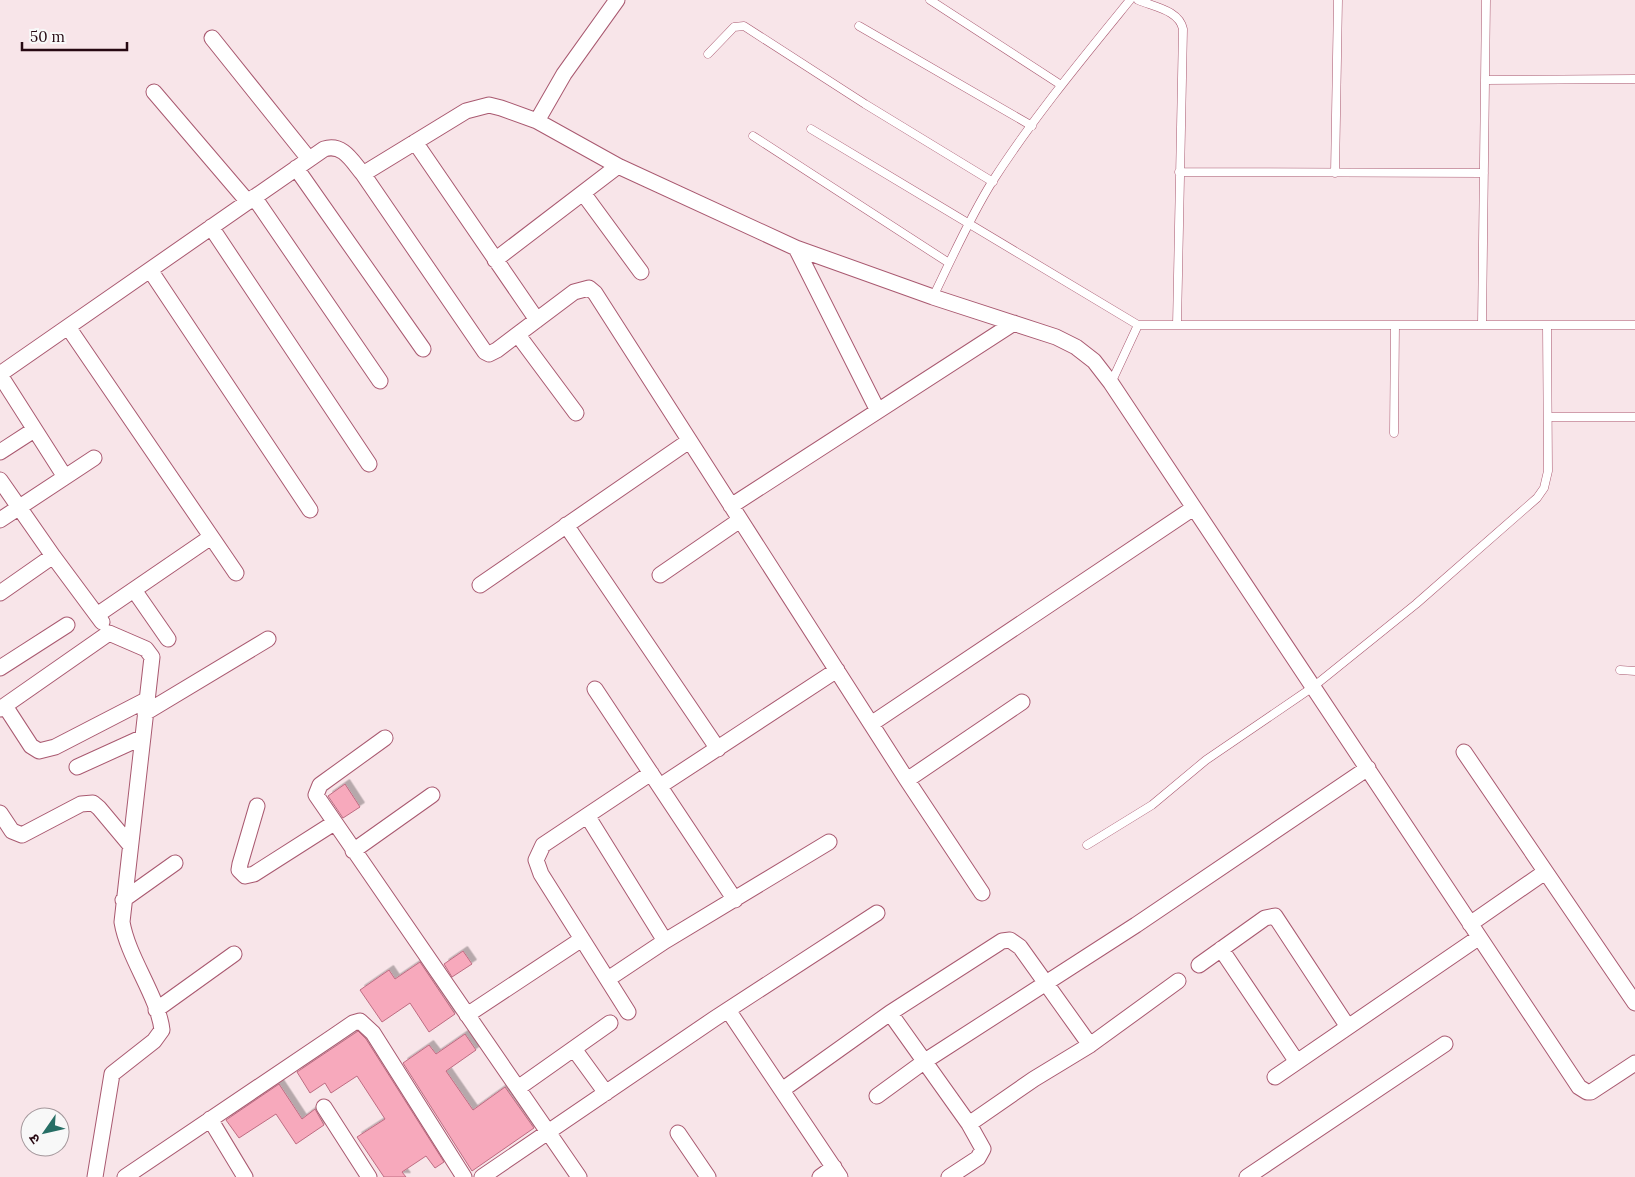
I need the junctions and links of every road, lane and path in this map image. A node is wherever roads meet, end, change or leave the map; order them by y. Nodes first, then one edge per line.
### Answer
1 (617, 0) edge
2 (930, 0) edge
3 (1130, 0) edge
4 (1138, 0) edge
5 (1338, 0) edge
6 (1486, 0) edge
7 (859, 26) dead end
8 (212, 38) dead end
9 (708, 54) dead end
10 (1635, 79) edge
11 (1485, 80) junction
12 (1061, 85) junction
13 (154, 92) dead end
14 (537, 121) junction
15 (1032, 126) junction
16 (810, 129) dead end
17 (754, 136) dead end
18 (415, 142) junction
19 (309, 159) junction
20 (618, 166) junction
21 (296, 168) junction
22 (1179, 172) junction
23 (1335, 173) junction
24 (1484, 173) junction
25 (363, 174) junction
26 (993, 182) junction
27 (583, 192) junction
28 (251, 200) junction
29 (968, 223) junction
30 (211, 227) junction
31 (796, 248) junction
32 (495, 260) junction
33 (950, 263) junction
34 (150, 270) junction
35 (641, 272) dead end
36 (933, 297) junction
37 (537, 320) junction
38 (1014, 323) junction
39 (1138, 325) junction
40 (1177, 325) junction
41 (1395, 325) junction
42 (1482, 325) junction
43 (1547, 325) junction
44 (1635, 325) edge
45 (68, 327) junction
46 (518, 335) junction
47 (424, 349) dead end
48 (0, 375) edge
49 (380, 381) dead end
50 (1111, 383) junction
51 (878, 411) junction
52 (576, 414) dead end
53 (1548, 417) junction
54 (1635, 417) edge
55 (34, 430) junction
56 (1394, 433) dead end
57 (689, 441) junction
58 (0, 452) edge
59 (94, 458) dead end
60 (369, 464) dead end
61 (65, 477) junction
62 (0, 480) edge
63 (731, 506) junction
64 (19, 507) junction
65 (1192, 509) junction
66 (310, 510) dead end
67 (0, 520) edge
68 (740, 520) junction
69 (566, 525) junction
70 (211, 537) junction
71 (54, 556) junction
72 (236, 573) dead end
73 (660, 575) dead end
74 (480, 584) dead end
75 (134, 590) junction
76 (0, 592) edge
77 (97, 615) junction
78 (67, 626) dead end
79 (109, 633) junction
80 (168, 639) dead end
81 (268, 639) dead end
82 (0, 668) edge
83 (837, 670) junction
84 (1620, 670) dead end
85 (1635, 671) edge
86 (1313, 687) junction
87 (595, 689) dead end
88 (1022, 702) dead end
89 (145, 706) junction
90 (2, 708) edge
91 (871, 724) junction
92 (142, 737) junction
93 (385, 738) dead end
94 (718, 748) junction
95 (1464, 752) dead end
96 (77, 767) dead end
97 (1368, 768) junction
98 (651, 773) junction
99 (907, 780) junction
100 (660, 786) junction
101 (432, 795) dead end
102 (257, 806) dead end
103 (0, 813) edge
104 (588, 817) junction
105 (334, 823) junction
106 (829, 842) dead end
107 (1087, 844) dead end
108 (130, 845) junction
109 (353, 851) junction
110 (175, 863) dead end
111 (1545, 872) junction
112 (982, 894) dead end
113 (123, 900) junction
114 (734, 900) junction
115 (877, 913) dead end
116 (1470, 924) junction
117 (1478, 938) junction
118 (582, 939) junction
119 (665, 941) junction
120 (1221, 949) junction
121 (234, 954) dead end
122 (1199, 965) dead end
123 (608, 979) junction
124 (1178, 981) dead end
125 (1046, 984) junction
126 (1635, 1003) edge
127 (156, 1010) junction
128 (728, 1010) junction
129 (628, 1012) dead end
130 (890, 1013) junction
131 (467, 1015) junction
132 (610, 1023) dead end
133 (1348, 1027) junction
134 (1445, 1044) dead end
135 (1090, 1045) junction
136 (574, 1049) junction
137 (925, 1061) junction
138 (1297, 1062) junction
139 (1635, 1062) edge
140 (1275, 1077) dead end
141 (518, 1088) junction
142 (782, 1090) junction
143 (606, 1093) junction
144 (876, 1096) dead end
145 (324, 1107) dead end
146 (210, 1119) junction
147 (969, 1124) junction
148 (678, 1133) dead end
149 (549, 1134) junction
150 (837, 1172) edge
151 (95, 1177) edge
152 (125, 1177) edge
153 (245, 1177) edge
154 (369, 1177) edge
155 (464, 1177) edge
156 (482, 1177) edge
157 (579, 1177) edge
158 (708, 1177) edge
159 (820, 1177) edge
160 (950, 1177) edge
161 (1247, 1177) edge

1 - 14 street
2 - 12 lane
3 - 12 lane
4 - 22 lane
5 - 23 lane
6 - 11 lane
7 - 15 lane
8 - 19 street
9 - 26 lane
10 - 11 lane
11 - 24 lane
12 - 15 lane
13 - 28 street
14 - 18 street
14 - 20 street
15 - 26 lane
16 - 29 lane
17 - 33 lane
18 - 25 street
18 - 32 street
19 - 21 street
19 - 25 street
20 - 27 street
20 - 31 street
21 - 28 street
21 - 47 street
22 - 23 lane
22 - 40 lane
23 - 24 lane
24 - 42 lane
25 - 46 street
26 - 29 lane
27 - 32 street
27 - 35 street
28 - 30 street
28 - 49 street
29 - 33 lane
29 - 39 lane
30 - 34 street
30 - 60 street
31 - 36 street
31 - 51 street
32 - 37 street
33 - 36 lane
34 - 45 street
34 - 66 street
36 - 38 street
37 - 46 street
37 - 57 street
38 - 50 street
38 - 51 street
39 - 40 lane
39 - 50 lane
40 - 41 lane
41 - 42 lane
41 - 56 lane
42 - 43 lane
43 - 44 lane
43 - 53 lane
45 - 48 street
45 - 70 street
46 - 52 street
48 - 55 street
50 - 65 street
51 - 63 street
53 - 54 lane
53 - 86 lane
55 - 58 street
55 - 61 street
57 - 63 street
57 - 69 street
59 - 61 street
61 - 64 street
62 - 64 street
63 - 68 street
64 - 67 street
64 - 71 street
65 - 86 street
65 - 91 street
68 - 73 street
68 - 83 street
69 - 74 street
69 - 94 street
70 - 72 street
70 - 75 street
71 - 76 street
71 - 77 street
75 - 77 street
75 - 80 street
77 - 79 street
78 - 82 street
79 - 89 street
79 - 90 street
81 - 89 street
83 - 91 street
83 - 94 street
84 - 85 lane
86 - 97 street
86 - 107 lane
87 - 98 street
88 - 99 street
89 - 90 street
89 - 92 street
91 - 99 street
92 - 96 street
92 - 108 street
93 - 105 street
94 - 100 street
95 - 111 street
97 - 116 street
97 - 125 street
98 - 100 street
98 - 104 street
99 - 112 street
100 - 114 street
101 - 109 street
102 - 105 street
103 - 108 street
104 - 118 street
104 - 119 street
105 - 109 street
106 - 114 street
108 - 113 street
109 - 131 street
110 - 113 street
111 - 116 street
111 - 126 street
113 - 127 street
114 - 119 street
115 - 128 street
116 - 117 street
117 - 133 street
117 - 139 street
118 - 123 street
118 - 131 street
119 - 123 street
120 - 122 street
120 - 133 street
120 - 138 street
121 - 127 street
123 - 129 street
124 - 135 street
125 - 130 street
125 - 135 street
125 - 137 street
127 - 151 street
128 - 142 street
128 - 143 street
130 - 137 street
130 - 142 street
131 - 141 street
132 - 136 street
133 - 138 street
134 - 161 street
135 - 147 street
136 - 141 street
136 - 143 street
137 - 144 street
137 - 147 street
138 - 140 street
141 - 149 street
142 - 150 street
143 - 149 street
145 - 154 street
146 - 152 street
146 - 153 street
146 - 155 street
147 - 160 street
148 - 158 street
149 - 156 street
149 - 157 street
150 - 159 street

